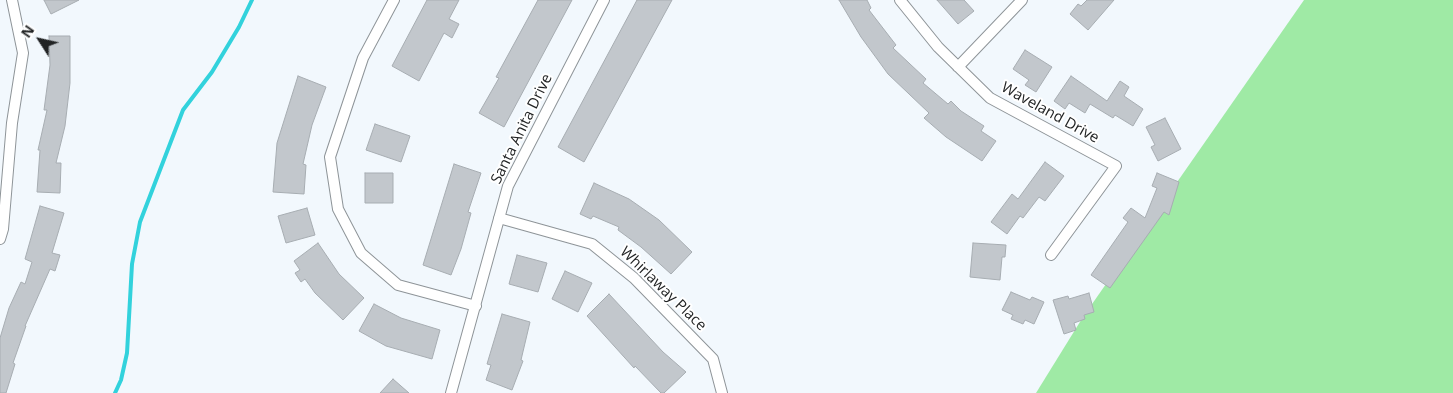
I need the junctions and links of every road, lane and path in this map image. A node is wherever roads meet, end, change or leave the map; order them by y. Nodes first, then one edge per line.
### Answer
1 (12, 0) edge
2 (394, 0) edge
3 (604, 0) edge
4 (900, 0) edge
5 (1022, 0) edge
6 (958, 67) junction
7 (499, 218) junction
8 (0, 239) edge
9 (1050, 255) dead end
10 (476, 306) junction
11 (451, 393) edge
12 (722, 393) edge

1 - 8 street
2 - 10 street
3 - 7 street, Santa Anita Drive
4 - 6 street, Waveland Drive
5 - 6 street
6 - 9 street, Waveland Drive
7 - 10 street, Santa Anita Drive
7 - 12 street, Whirlaway Place
10 - 11 street, Santa Anita Drive

